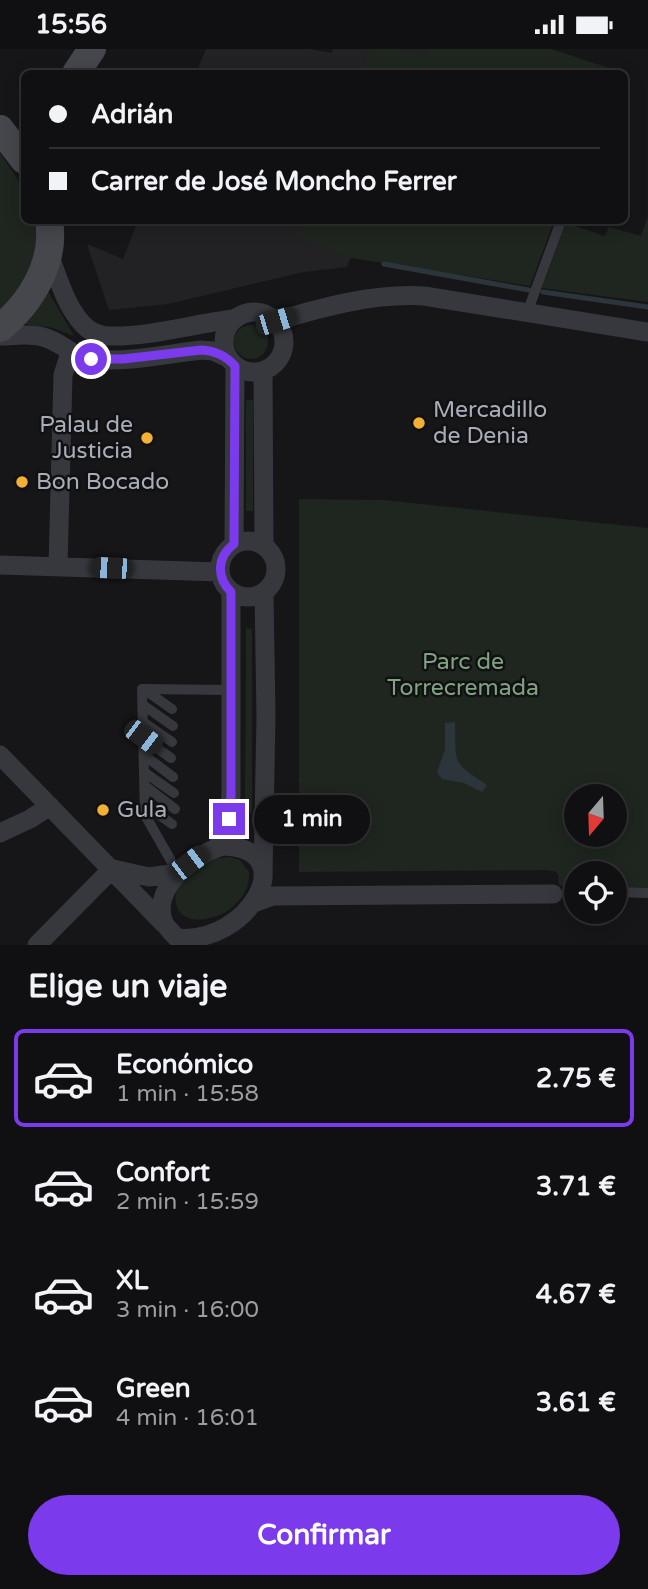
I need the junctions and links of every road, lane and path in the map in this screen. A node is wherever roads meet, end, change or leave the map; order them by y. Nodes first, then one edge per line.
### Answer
1 (92, 49) edge
2 (78, 70) edge
3 (0, 129) edge
4 (21, 152) edge
5 (49, 224) edge
6 (560, 224) edge
7 (48, 252) junction
8 (527, 313) junction
9 (233, 319) junction
10 (276, 321) junction
11 (0, 328) edge
12 (648, 332) edge
13 (0, 336) edge
14 (70, 353) junction
15 (231, 362) junction
16 (263, 371) junction
17 (234, 544) junction
18 (264, 545) junction
19 (0, 565) edge
20 (58, 566) junction
21 (220, 572) junction
22 (231, 592) junction
23 (264, 593) junction
24 (145, 689) junction
25 (231, 689) junction
26 (143, 705) junction
27 (172, 709) dead end
28 (143, 722) junction
29 (173, 726) dead end
30 (143, 737) junction
31 (172, 742) dead end
32 (0, 755) edge
33 (144, 755) junction
34 (171, 758) dead end
35 (144, 772) junction
36 (173, 777) dead end
37 (145, 786) junction
38 (174, 793) dead end
39 (145, 805) junction
40 (50, 806) junction
41 (175, 809) dead end
42 (172, 824) dead end
43 (0, 834) edge
44 (217, 848) junction
45 (112, 869) junction
46 (178, 873) junction
47 (263, 875) junction
48 (627, 892) edge
49 (648, 893) edge
50 (553, 894) dead end
51 (256, 902) junction
52 (175, 936) edge
53 (223, 937) edge
54 (37, 945) edge

1 - 2 main road
3 - 4 main road
5 - 7 main road
6 - 8 lane
7 - 9 street
7 - 11 main road
8 - 10 street
8 - 12 street
9 - 10 street
9 - 15 street
10 - 16 street
13 - 14 street
14 - 15 street
14 - 20 street
15 - 16 street
15 - 17 street
16 - 18 street
17 - 18 street
17 - 21 street
18 - 23 street
19 - 20 street
20 - 21 street
21 - 22 street
22 - 23 street
22 - 25 street
23 - 47 street
24 - 25 lane
24 - 26 lane
24 - 27 lane
25 - 44 street
26 - 28 lane
26 - 29 lane
28 - 30 lane
28 - 31 lane
30 - 33 lane
30 - 34 lane
32 - 40 street
33 - 35 lane
33 - 36 lane
35 - 37 lane
35 - 38 lane
37 - 39 lane
37 - 41 lane
39 - 42 lane
39 - 46 lane
40 - 43 street
40 - 45 street
44 - 46 street
44 - 47 street
45 - 46 street
45 - 52 street
45 - 54 street
46 - 52 street
47 - 51 street
48 - 49 lane
50 - 51 street
51 - 53 street
52 - 53 street

